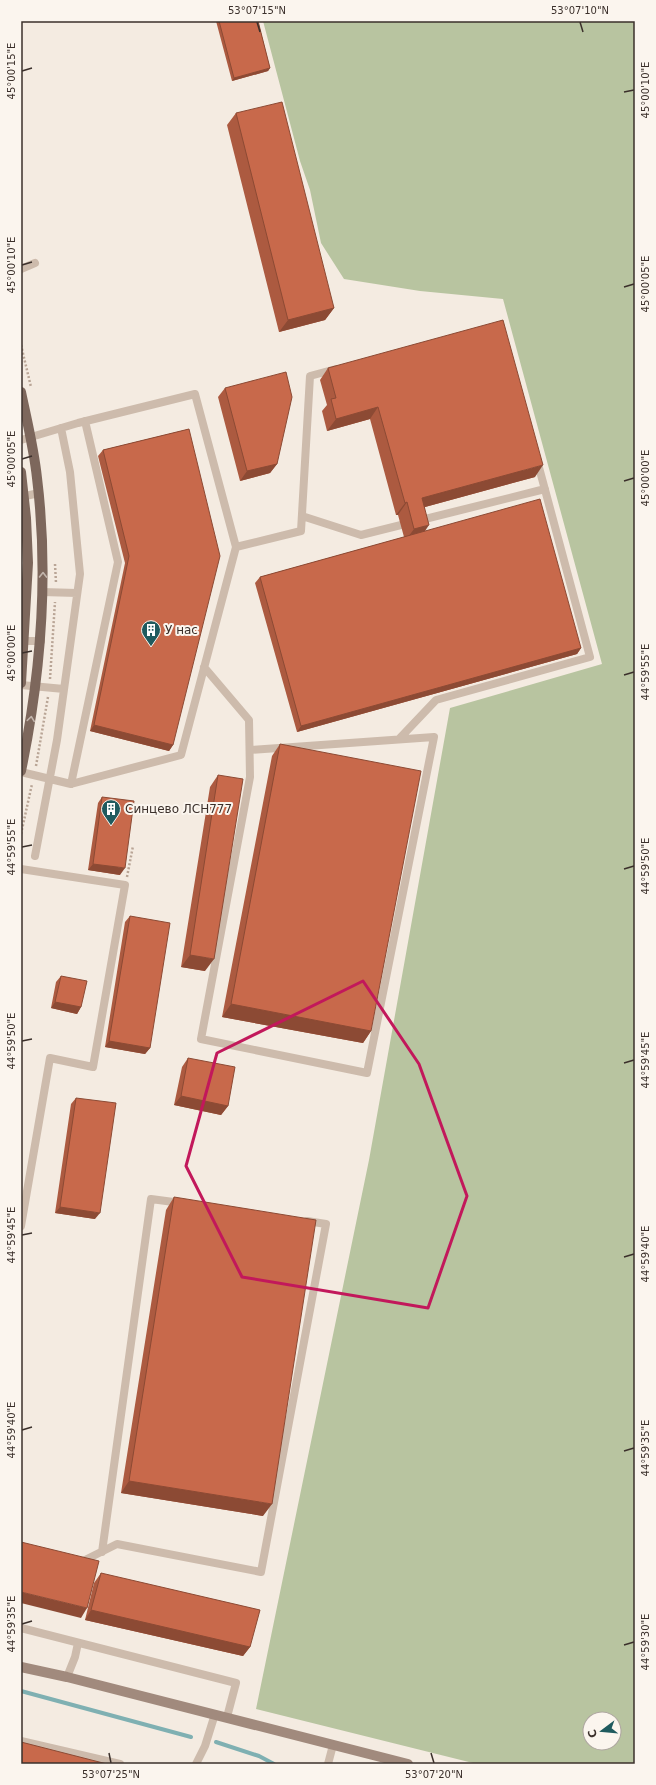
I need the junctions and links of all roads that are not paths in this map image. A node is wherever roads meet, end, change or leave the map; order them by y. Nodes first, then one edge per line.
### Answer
1 (35, 263) dead end
2 (21, 269) edge
3 (348, 366) edge
4 (21, 392) edge
5 (85, 421) junction
6 (61, 428) junction
7 (26, 439) edge
8 (535, 451) edge
9 (21, 472) edge
10 (545, 489) junction
11 (39, 493) junction
12 (22, 496) edge
13 (302, 516) junction
14 (236, 547) junction
15 (42, 592) junction
16 (77, 593) junction
17 (23, 641) edge
18 (40, 641) junction
19 (204, 667) junction
20 (21, 684) edge
21 (36, 686) junction
22 (64, 689) junction
23 (399, 739) junction
24 (250, 750) junction
25 (21, 771) edge
26 (50, 779) junction
27 (71, 784) junction
28 (35, 856) dead end
29 (21, 869) edge
30 (189, 1205) edge
31 (296, 1220) edge
32 (21, 1226) edge
33 (102, 1552) junction
34 (71, 1561) edge
35 (21, 1628) edge
36 (78, 1643) junction
37 (21, 1667) edge
38 (67, 1677) junction
39 (215, 1714) junction
40 (227, 1717) junction
41 (21, 1741) edge
42 (333, 1745) junction
43 (120, 1764) edge
44 (196, 1764) edge
45 (328, 1764) edge
46 (408, 1764) edge

1 - 2 lane
3 - 13 lane
4 - 7 main road
5 - 6 lane
5 - 14 lane
5 - 27 lane
6 - 7 lane
6 - 16 lane
7 - 11 main road
8 - 10 lane
9 - 12 main road
10 - 13 lane
10 - 23 lane
11 - 12 lane
15 -> 11 main road
12 - 17 main road
13 - 14 lane
14 - 19 lane
15 - 16 lane
15 - 18 main road
16 - 22 lane
17 - 18 lane
17 - 20 main road
18 - 21 main road
19 - 24 lane
19 - 27 lane
20 - 21 lane
21 - 22 lane
25 -> 21 main road
22 - 26 lane
23 - 24 lane
23 - 24 lane
25 - 26 lane
26 - 27 lane
26 - 28 lane
29 - 32 lane
30 - 33 lane
31 - 33 lane
33 - 34 lane
35 - 36 lane
36 - 38 lane
36 - 40 lane
37 - 38 main road
38 - 39 main road
39 - 40 main road
39 - 44 lane
40 - 42 main road
41 - 43 lane
42 - 45 lane
42 - 46 main road

